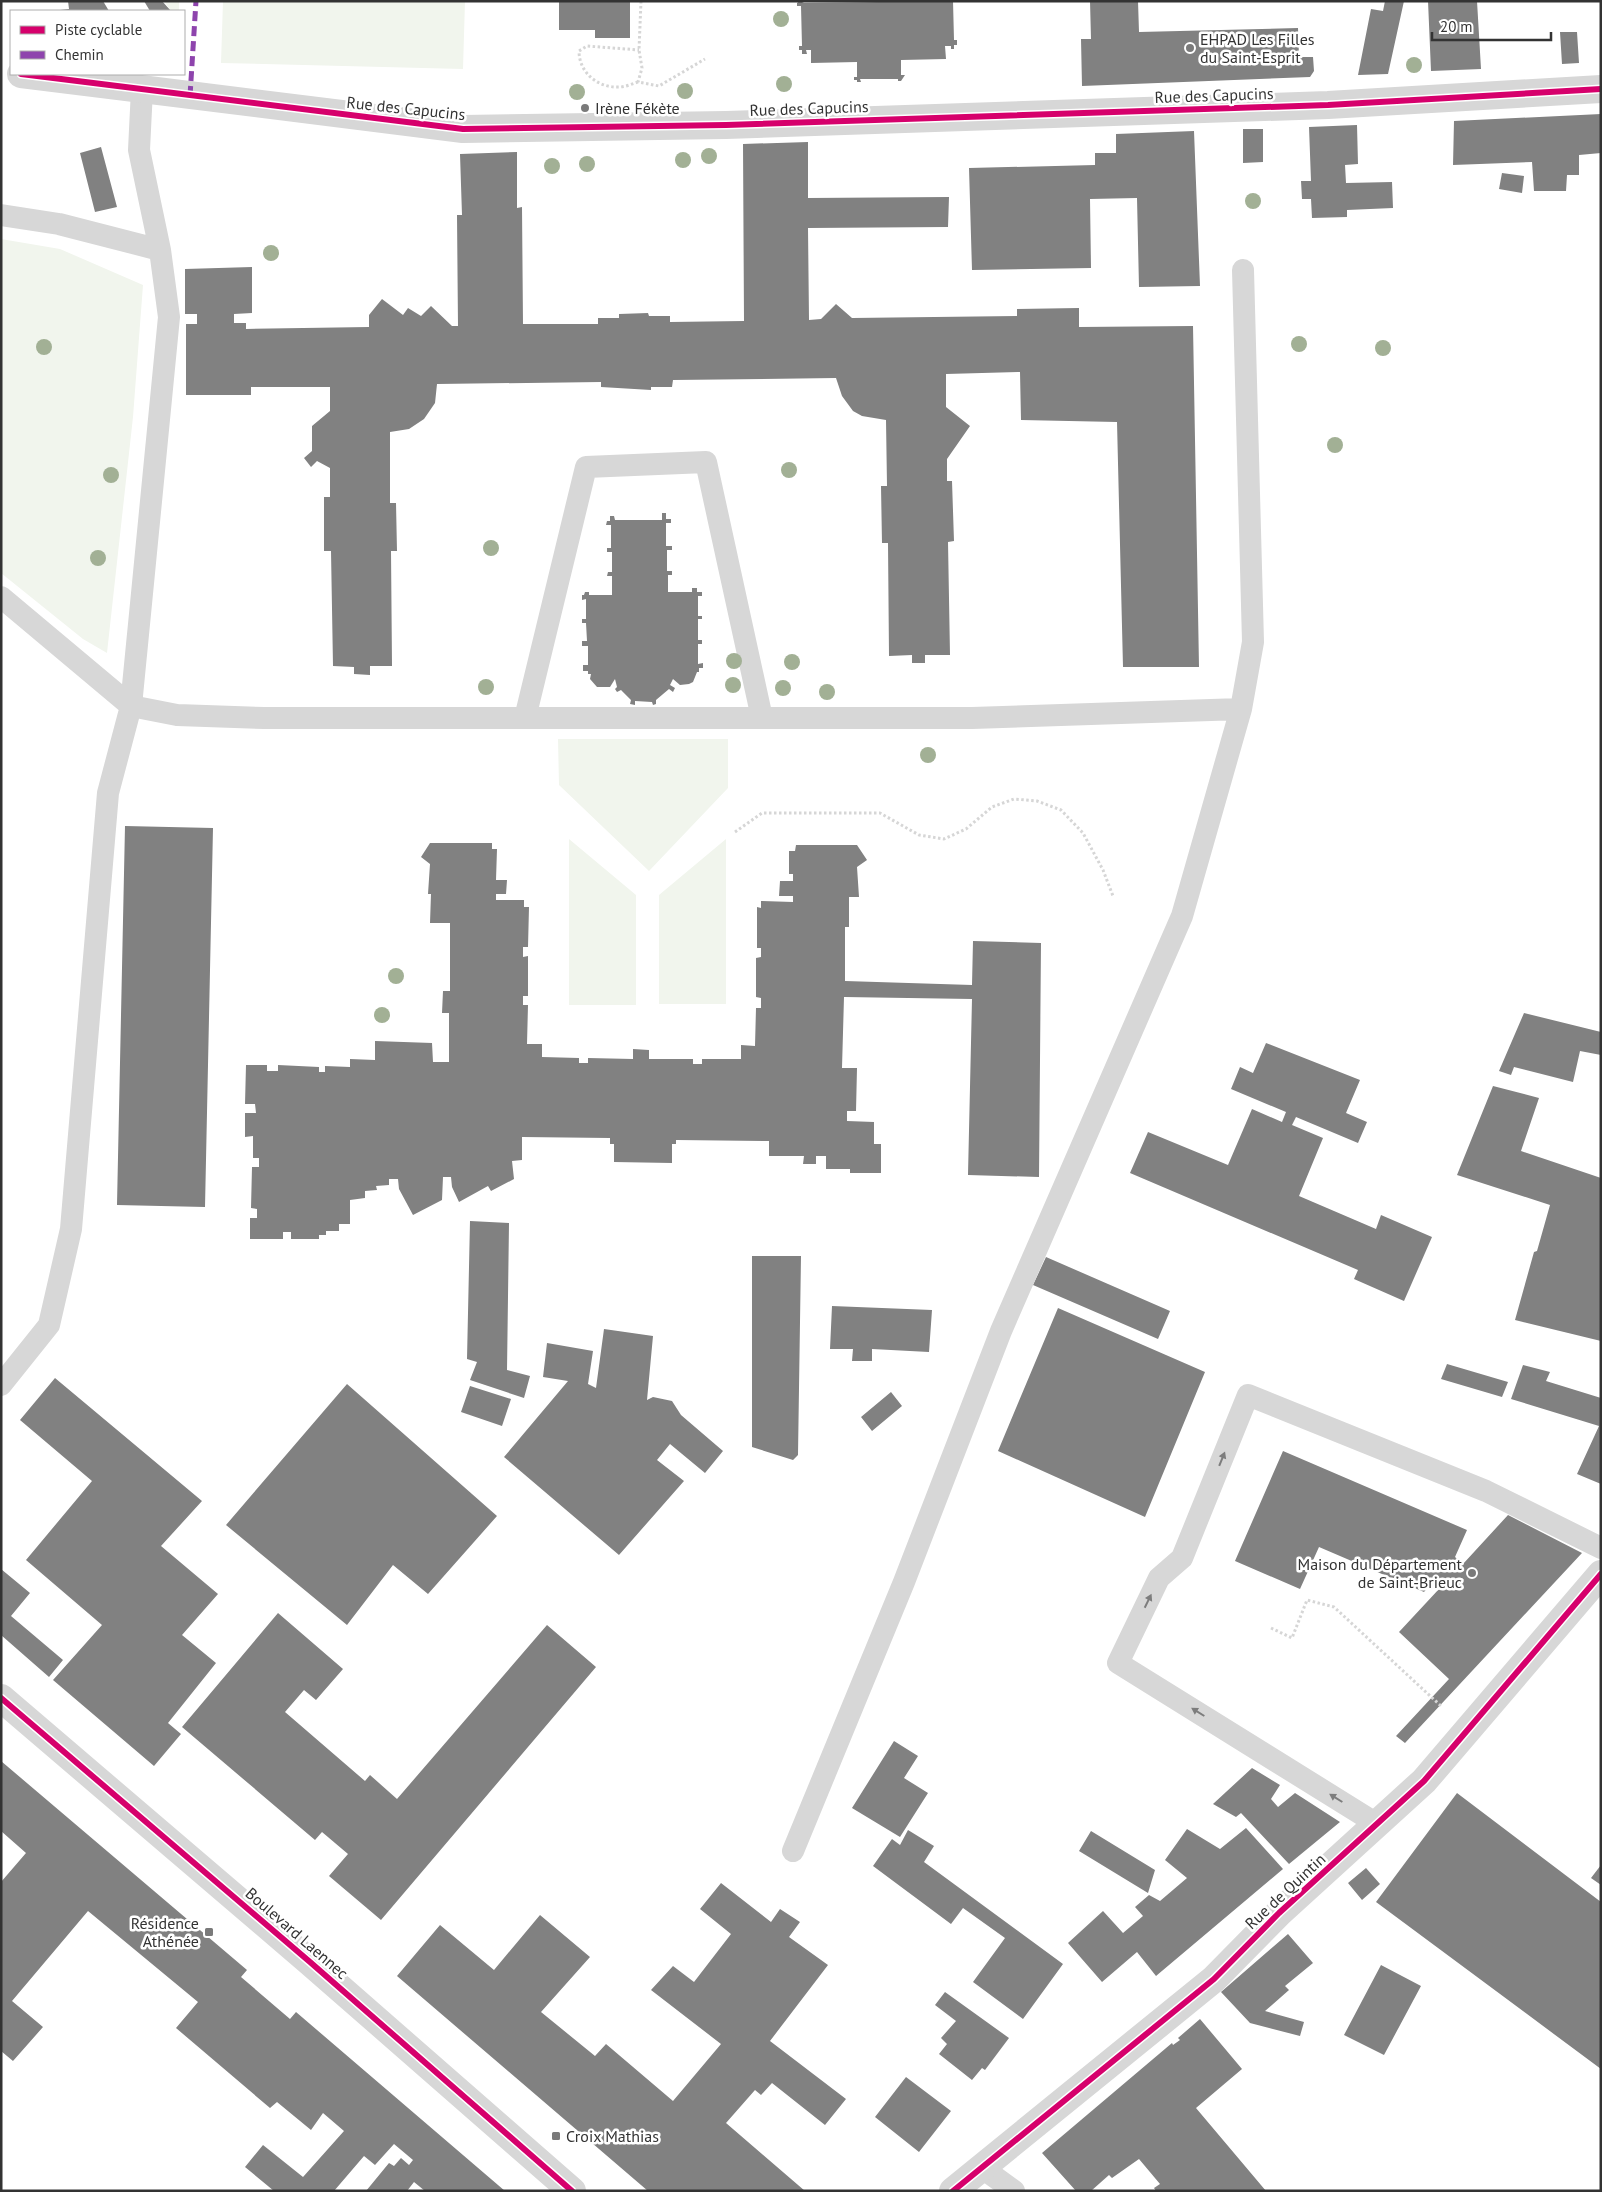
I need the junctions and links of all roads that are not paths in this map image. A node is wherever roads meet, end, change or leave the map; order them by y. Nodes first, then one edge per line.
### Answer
1 (29, 75) edge
2 (142, 89) junction
3 (1601, 89) edge
4 (1, 215) edge
5 (160, 250) junction
6 (1243, 270) dead end
7 (1, 597) edge
8 (131, 706) junction
9 (1241, 709) junction
10 (525, 718) junction
11 (762, 718) junction
12 (1, 1385) edge
13 (1601, 1548) edge
14 (1601, 1574) edge
15 (1, 1698) edge
16 (1377, 1824) junction
17 (793, 1850) dead end
18 (981, 2167) junction
19 (572, 2191) edge
20 (953, 2191) edge
21 (1014, 2191) edge

1 - 2 street, Rue des Capucins
2 - 3 street, Rue des Capucins
2 - 5 lane
4 - 5 lane
5 - 8 lane
6 - 9 lane
7 - 8 lane
8 - 10 lane
8 - 12 lane
9 - 11 lane
9 - 17 lane
10 - 11 lane
10 - 11 lane
16 -> 13 lane
14 - 16 street, Rue de Quintin
15 - 19 street, Boulevard Laennec
16 - 18 street, Rue de Quintin
18 - 20 street, Rue de Quintin
18 - 21 lane

